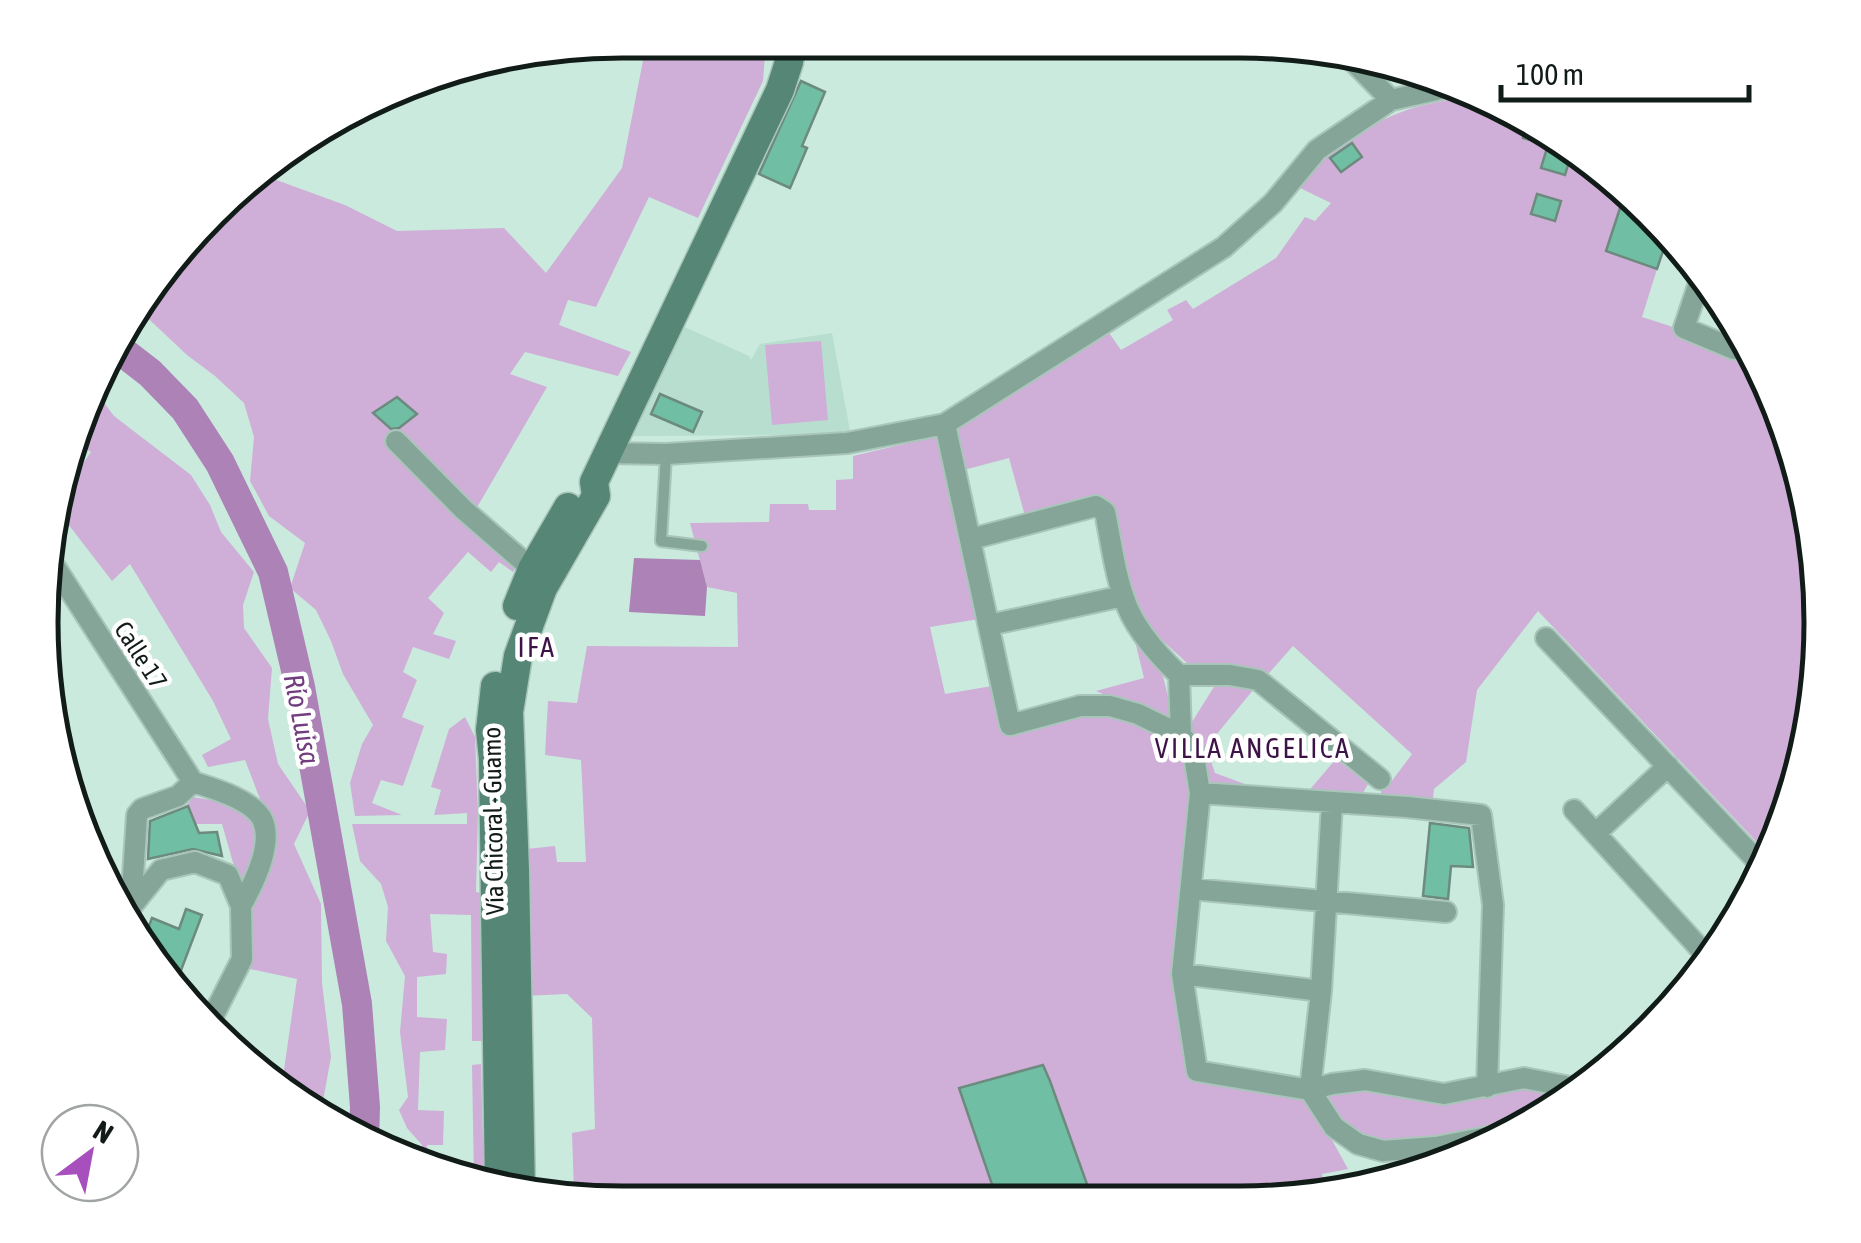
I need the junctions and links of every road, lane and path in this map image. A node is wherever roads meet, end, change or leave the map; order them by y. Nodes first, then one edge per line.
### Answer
1 (790, 58) edge
2 (1363, 71) edge
3 (1432, 91) edge
4 (1392, 100) junction
5 (1697, 292) edge
6 (1732, 348) edge
7 (944, 424) junction
8 (396, 442) dead end
9 (609, 452) junction
10 (666, 454) junction
11 (971, 539) junction
12 (702, 546) dead end
13 (60, 574) edge
14 (534, 579) junction
15 (1123, 596) junction
16 (989, 625) junction
17 (1546, 638) dead end
18 (1179, 674) junction
19 (1181, 735) junction
20 (1668, 766) junction
21 (1380, 779) dead end
22 (193, 782) junction
23 (1200, 794) junction
24 (1332, 803) junction
25 (1574, 810) dead end
26 (1596, 833) junction
27 (1752, 856) edge
28 (1191, 889) junction
29 (129, 896) edge
30 (1327, 901) junction
31 (133, 904) edge
32 (241, 906) junction
33 (1446, 912) dead end
34 (1699, 948) edge
35 (1182, 974) junction
36 (1321, 992) junction
37 (215, 1012) edge
38 (508, 1046) junction
39 (1561, 1084) edge
40 (1487, 1087) junction
41 (1310, 1090) junction
42 (1453, 1144) edge
43 (500, 1172) edge
44 (519, 1176) edge

1 - 9 street, Vía Chicoral - Guamo
2 - 4 street
3 - 4 street
4 - 7 street
5 - 6 street
7 - 10 street
7 - 11 street
8 - 14 street
9 - 10 street
9 - 14 street, Vía Chicoral - Guamo
10 - 12 lane
11 - 15 street
11 - 16 street
13 - 22 street, Calle 17
14 - 38 street, Vía Chicoral - Guamo
15 - 16 street
15 - 18 street
16 - 19 street
17 - 20 street
18 - 19 street
18 - 21 street
19 - 23 street
20 - 26 street
20 - 27 street
22 - 29 street
22 - 32 street
23 - 24 street
23 - 28 street
24 - 30 street
24 - 40 street
25 - 26 street
26 - 34 street
28 - 30 street
28 - 35 street
30 - 33 street
30 - 36 street
31 - 32 street
32 - 37 street
35 - 36 street
35 - 41 street
36 - 41 street
38 - 43 street, Vía Chicoral - Guamo
38 - 44 street, Vía Chicoral - Guamo
39 - 40 street
40 - 41 street
41 - 42 street

